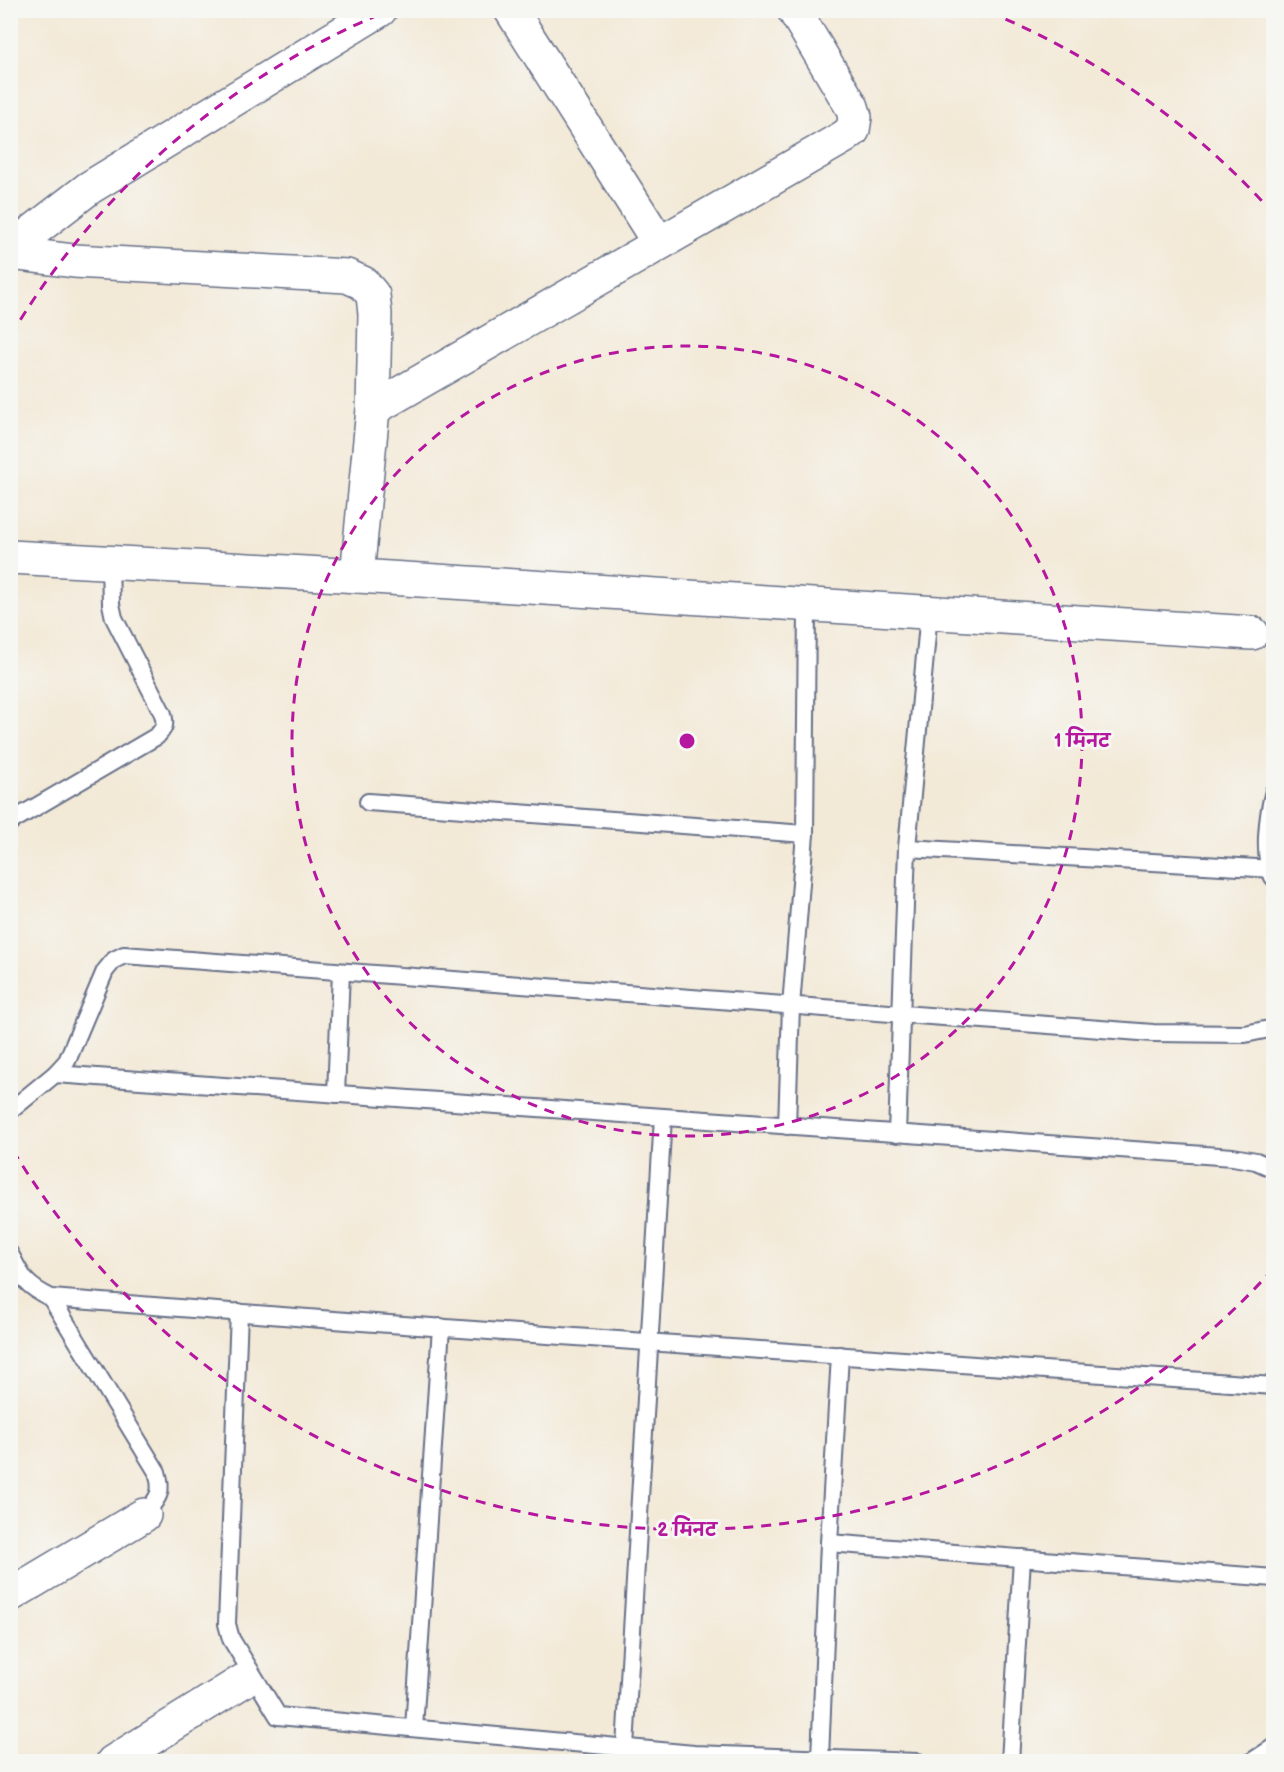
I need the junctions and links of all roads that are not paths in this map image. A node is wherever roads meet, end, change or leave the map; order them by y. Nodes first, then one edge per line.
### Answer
1 (380, 10) edge
2 (511, 10) edge
3 (795, 10) edge
4 (659, 243) junction
5 (10, 251) edge
6 (373, 409) junction
7 (10, 557) edge
8 (110, 562) junction
9 (357, 576) junction
10 (807, 606) junction
11 (928, 613) junction
12 (1252, 633) dead end
13 (1274, 791) edge
14 (368, 802) dead end
15 (10, 822) edge
16 (805, 834) junction
17 (907, 848) junction
18 (1272, 872) edge
19 (341, 972) junction
20 (790, 1006) junction
21 (901, 1014) junction
22 (1274, 1028) edge
23 (55, 1074) junction
24 (336, 1094) junction
25 (10, 1111) edge
26 (663, 1117) junction
27 (787, 1126) junction
28 (897, 1134) junction
29 (1274, 1169) edge
30 (10, 1254) edge
31 (51, 1298) junction
32 (239, 1312) junction
33 (441, 1327) junction
34 (651, 1341) junction
35 (840, 1355) junction
36 (1274, 1386) edge
37 (144, 1515) joint
38 (829, 1542) junction
39 (1022, 1558) junction
40 (1274, 1578) edge
41 (10, 1595) edge
42 (243, 1681) dead end
43 (414, 1728) junction
44 (1274, 1747) edge
45 (625, 1748) junction
46 (820, 1758) junction
47 (113, 1761) edge
48 (918, 1761) edge
49 (1010, 1761) edge
50 (1251, 1761) edge

1 - 5 street
2 - 4 street
3 - 4 street
4 - 6 street
5 - 6 street
6 - 9 street
7 - 8 street
8 - 9 street
8 - 15 lane
9 - 10 street
10 - 11 street
10 - 16 lane
11 - 12 street
11 - 17 lane
13 - 18 lane
14 - 16 lane
16 - 20 lane
17 - 18 lane
17 - 21 lane
19 - 20 lane
19 - 23 lane
19 - 24 lane
20 - 21 lane
20 - 27 lane
21 - 22 lane
21 - 28 lane
23 - 24 lane
23 - 25 lane
24 - 26 lane
26 - 27 lane
26 - 34 lane
27 - 28 lane
28 - 29 lane
30 - 31 lane
31 - 32 lane
31 - 37 lane
32 - 33 lane
32 - 43 lane
33 - 34 lane
33 - 43 lane
34 - 35 lane
34 - 45 lane
35 - 36 lane
35 - 38 lane
37 - 41 street
38 - 39 lane
38 - 46 lane
39 - 40 lane
39 - 49 lane
42 - 47 street
43 - 45 lane
44 - 50 lane
45 - 46 lane
46 - 48 lane

